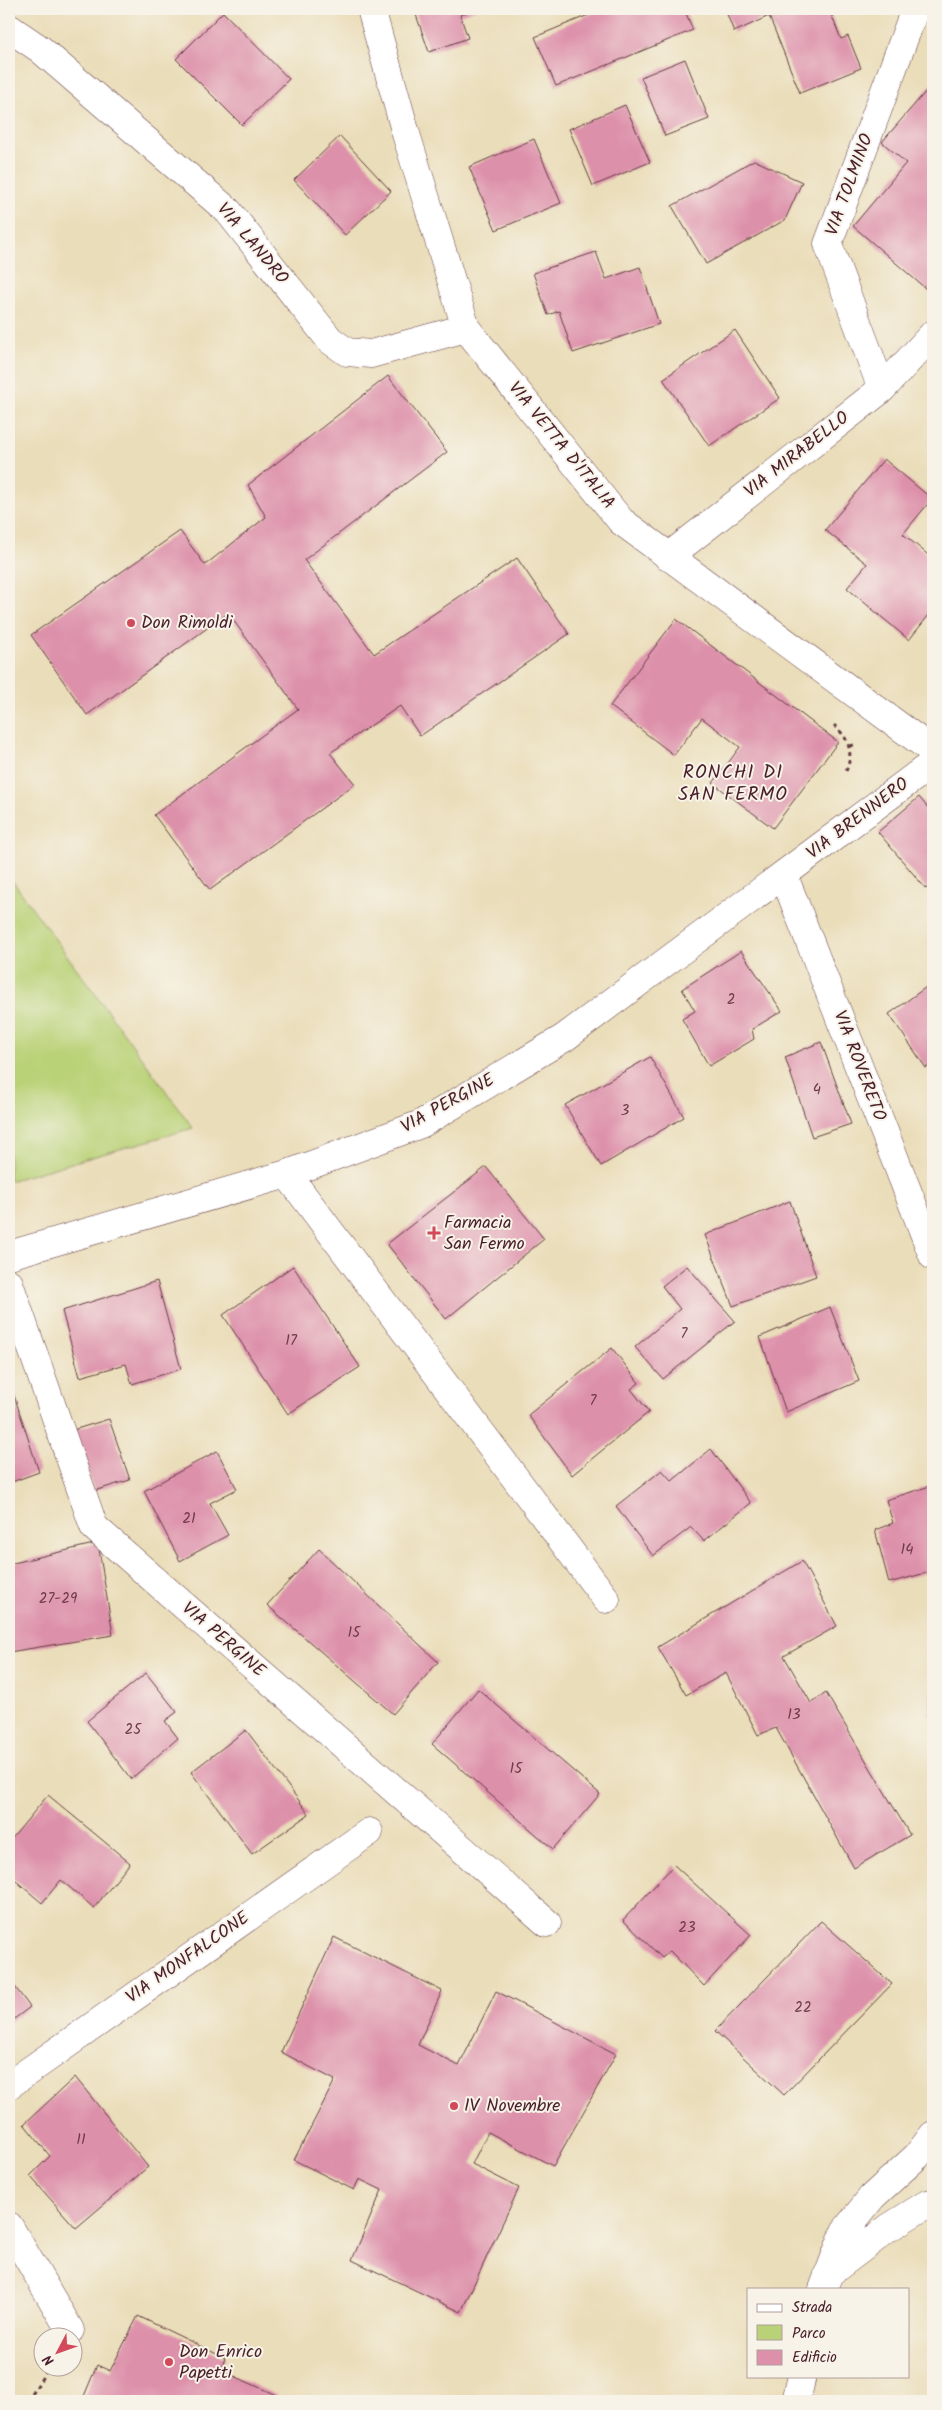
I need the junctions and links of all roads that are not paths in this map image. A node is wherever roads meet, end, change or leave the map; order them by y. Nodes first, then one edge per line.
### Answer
1 (371, 9) edge
2 (914, 9) edge
3 (9, 28) edge
4 (466, 328) junction
5 (929, 345) edge
6 (882, 389) junction
7 (668, 557) junction
8 (933, 751) edge
9 (933, 763) edge
10 (784, 876) junction
11 (287, 1174) junction
12 (9, 1255) edge
13 (933, 1256) edge
14 (9, 1283) edge
15 (606, 1599) dead end
16 (369, 1832) dead end
17 (547, 1923) dead end
18 (9, 2085) edge
19 (933, 2135) edge
20 (933, 2203) edge
21 (9, 2226) edge
22 (826, 2281) edge
23 (69, 2328) edge
24 (802, 2378) edge
25 (796, 2401) edge

1 - 4 street, VIA VETTA D'ITALIA
2 - 6 street, VIA TOLMINO
3 - 4 street, VIA LANDRO
4 - 7 street, VIA VETTA D'ITALIA
5 - 6 street, VIA MIRABELLO
6 - 7 street, VIA MIRABELLO
7 - 8 street, VIA VETTA D'ITALIA
9 - 10 street, VIA BRENNERO
10 - 11 street, VIA PERGINE
10 - 13 street, VIA ROVERETO
11 - 12 street, VIA PERGINE
11 - 15 street
14 - 17 street, VIA PERGINE
16 - 18 street, VIA MONFALCONE
19 - 22 street
20 - 22 street
21 - 23 street
24 - 25 street

